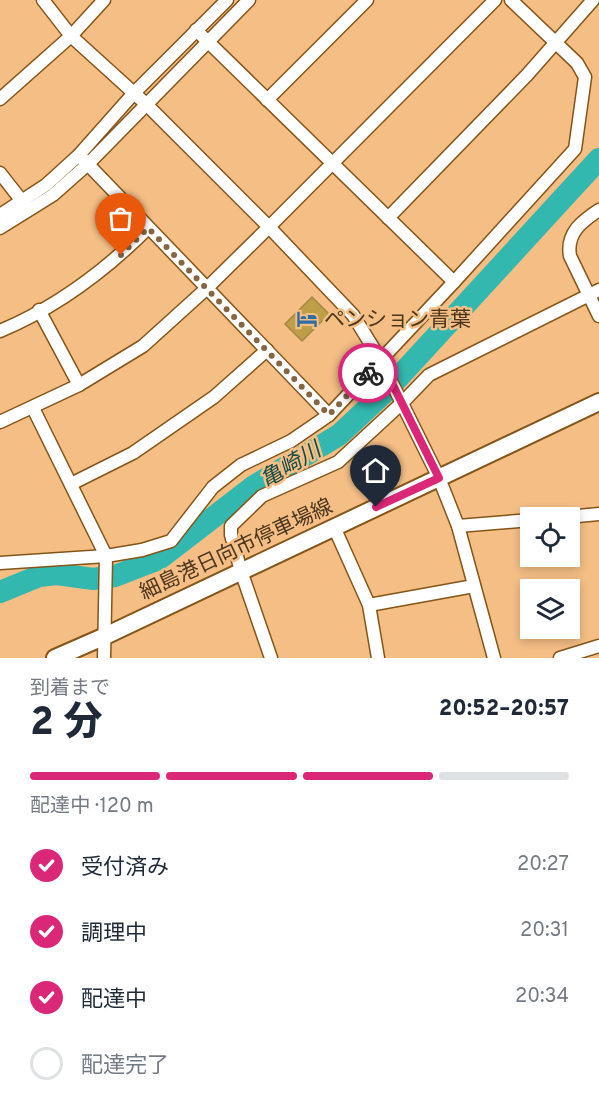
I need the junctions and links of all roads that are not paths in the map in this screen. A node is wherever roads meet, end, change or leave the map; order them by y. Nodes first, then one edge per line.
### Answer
1 (43, 0) edge
2 (104, 0) edge
3 (227, 0) edge
4 (249, 0) edge
5 (368, 0) edge
6 (495, 0) edge
7 (511, 0) edge
8 (593, 0) edge
9 (196, 30) junction
10 (71, 36) junction
11 (207, 42) junction
12 (556, 44) junction
13 (134, 93) junction
14 (0, 99) edge
15 (267, 100) junction
16 (146, 104) junction
17 (84, 160) junction
18 (333, 164) junction
19 (0, 173) edge
20 (25, 205) junction
21 (599, 210) edge
22 (0, 215) edge
23 (388, 218) junction
24 (270, 227) junction
25 (0, 228) edge
26 (148, 228) junction
27 (454, 282) junction
28 (206, 289) junction
29 (594, 292) edge
30 (39, 310) junction
31 (599, 316) edge
32 (0, 331) edge
33 (267, 350) junction
34 (380, 359) junction
35 (79, 386) junction
36 (402, 402) junction
37 (599, 402) edge
38 (33, 408) junction
39 (329, 415) junction
40 (0, 422) edge
41 (439, 478) junction
42 (71, 484) junction
43 (599, 514) edge
44 (580, 516) edge
45 (520, 521) edge
46 (458, 526) junction
47 (334, 527) junction
48 (106, 556) junction
49 (0, 563) edge
50 (242, 571) junction
51 (474, 586) junction
52 (369, 605) junction
53 (103, 637) junction
54 (599, 646) edge
55 (55, 658) edge
56 (104, 658) edge
57 (271, 658) edge
58 (378, 658) edge
59 (494, 658) edge
60 (560, 658) edge

1 - 10 street
2 - 10 street
3 - 9 street
4 - 11 street
5 - 15 street
6 - 18 street
7 - 12 street
8 - 12 street
9 - 11 street
9 - 13 street
10 - 13 street
10 - 14 street
11 - 15 street
11 - 16 street
12 - 23 street
12 - 27 street
13 - 16 street
13 - 17 street
15 - 18 street
16 - 17 street
16 - 24 street
17 - 20 street
17 - 26 street
18 - 23 street
18 - 24 street
19 - 20 street
20 - 22 street
20 - 25 street
21 - 29 street
23 - 27 street
24 - 28 street
24 - 34 street
26 - 28 street
26 - 30 street
27 - 34 street
28 - 33 street
28 - 35 street
29 - 31 street
29 - 36 street
30 - 32 street
30 - 35 street
33 - 39 street
33 - 42 street
34 - 36 street
34 - 39 street
35 - 38 street
36 - 41 street
36 - 50 street
37 - 41 main road, 細島港日向市停車場線
38 - 40 street
38 - 42 street
39 - 48 street
41 - 46 street
41 - 47 main road, 細島港日向市停車場線
42 - 48 street
43 - 44 street
45 - 46 street
46 - 51 street
47 - 50 main road, 細島港日向市停車場線
47 - 52 street
48 - 49 street
48 - 53 street
50 - 53 main road, 細島港日向市停車場線
50 - 57 street
51 - 52 street
51 - 59 street
52 - 58 street
53 - 55 main road, 細島港日向市停車場線
53 - 56 street
54 - 60 street

